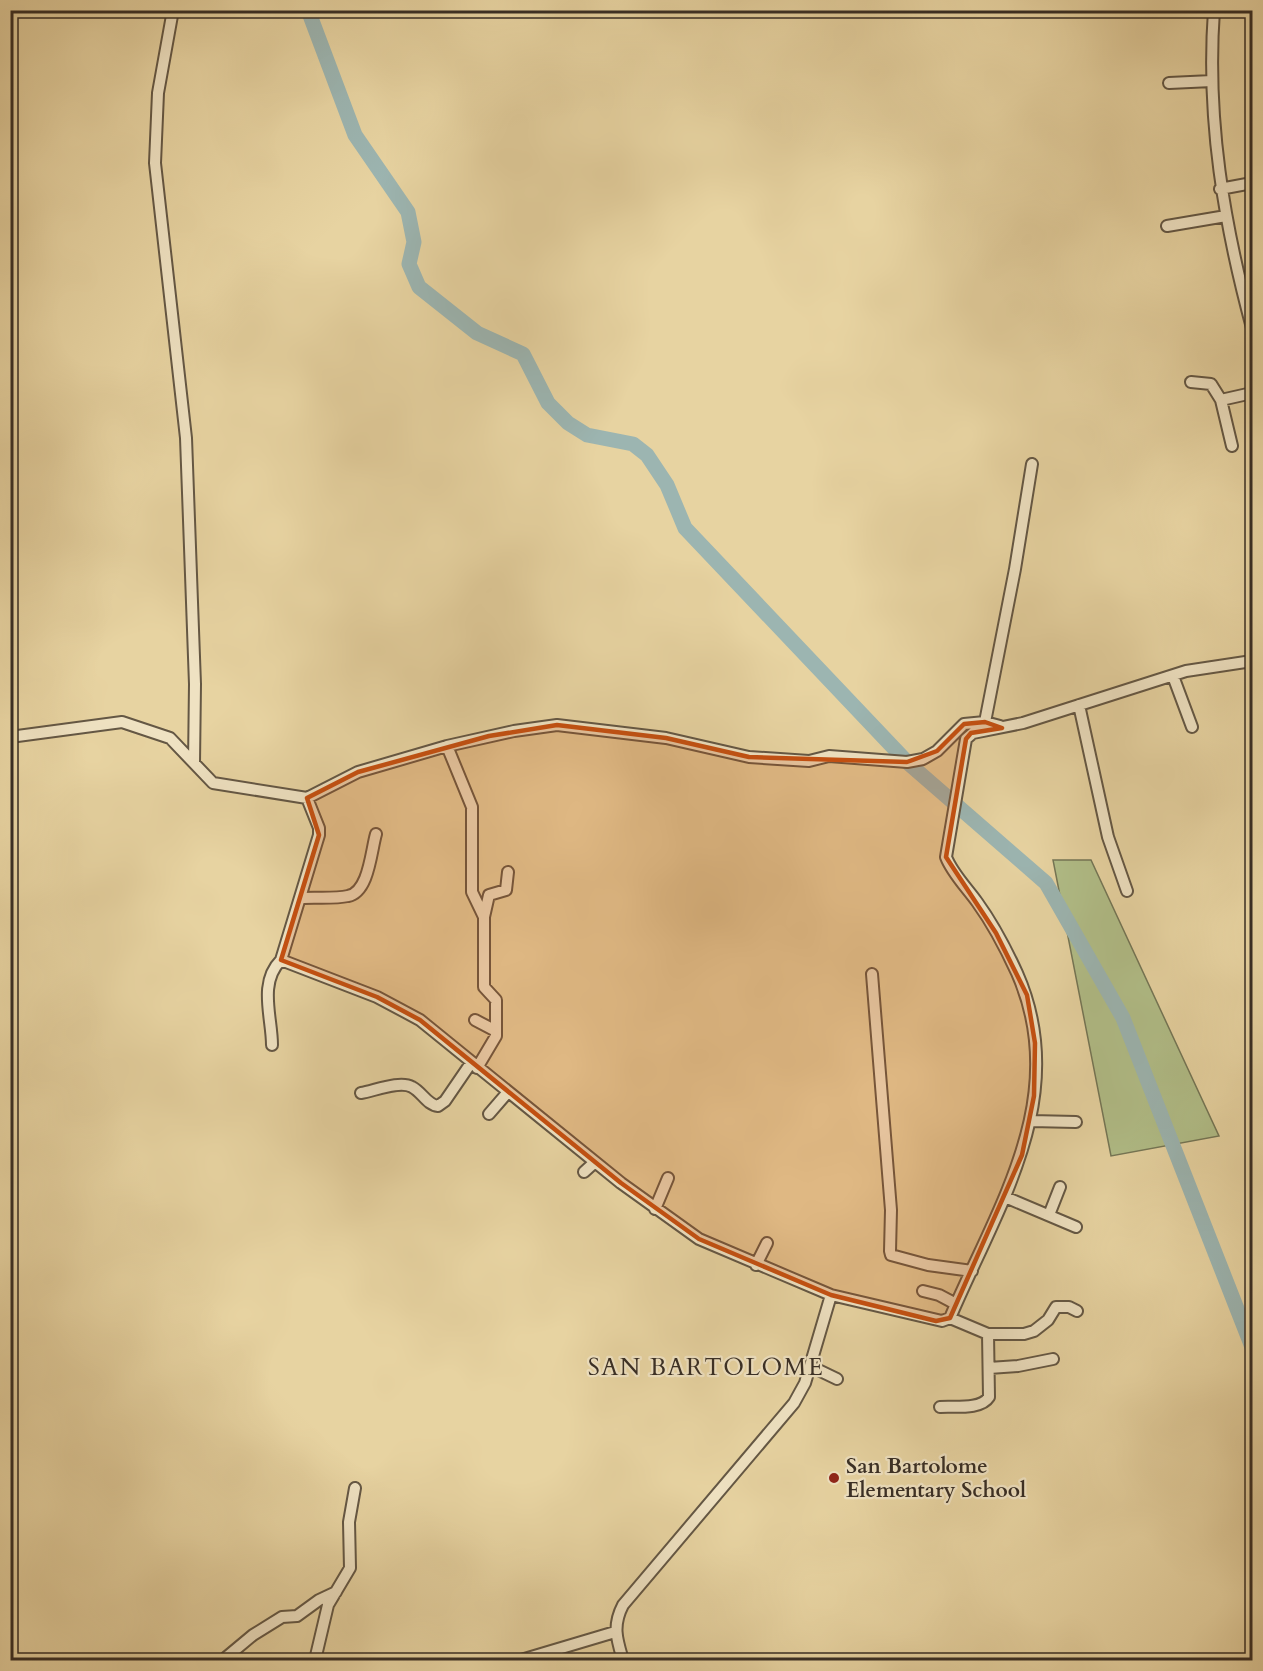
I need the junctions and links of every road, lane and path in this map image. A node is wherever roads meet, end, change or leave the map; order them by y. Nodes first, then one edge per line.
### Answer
1 (173, 10) edge
2 (1214, 10) edge
3 (1212, 81) junction
4 (1169, 83) dead end
5 (1252, 183) edge
6 (1220, 189) junction
7 (1226, 216) junction
8 (1167, 226) dead end
9 (1252, 328) edge
10 (1191, 382) dead end
11 (1252, 393) edge
12 (1221, 400) junction
13 (1232, 446) dead end
14 (1032, 464) dead end
15 (1252, 661) edge
16 (1173, 676) junction
17 (1079, 705) junction
18 (985, 722) junction
19 (1192, 727) dead end
20 (1002, 728) junction
21 (10, 737) edge
22 (447, 746) junction
23 (194, 763) junction
24 (307, 798) junction
25 (376, 834) dead end
26 (508, 872) dead end
27 (1127, 891) dead end
28 (301, 898) junction
29 (484, 917) junction
30 (281, 960) junction
31 (872, 974) dead end
32 (475, 1020) dead end
33 (496, 1030) junction
34 (272, 1045) dead end
35 (474, 1066) junction
36 (508, 1092) junction
37 (361, 1094) dead end
38 (489, 1113) dead end
39 (1031, 1121) junction
40 (1076, 1122) dead end
41 (595, 1162) junction
42 (584, 1172) dead end
43 (668, 1178) dead end
44 (1060, 1187) dead end
45 (1005, 1197) junction
46 (655, 1209) junction
47 (1049, 1215) junction
48 (1076, 1227) dead end
49 (767, 1243) dead end
50 (756, 1265) junction
51 (972, 1271) junction
52 (923, 1291) dead end
53 (831, 1295) junction
54 (956, 1305) junction
55 (1077, 1311) dead end
56 (950, 1318) junction
57 (988, 1334) junction
58 (1053, 1359) dead end
59 (810, 1366) junction
60 (989, 1368) junction
61 (837, 1379) dead end
62 (940, 1407) dead end
63 (355, 1488) dead end
64 (339, 1590) junction
65 (615, 1632) junction
66 (223, 1660) edge
67 (315, 1660) edge
68 (521, 1660) edge
69 (623, 1660) edge

1 - 23 street
2 - 3 street
3 - 4 street
3 - 6 street
5 - 6 street
6 - 7 street
7 - 8 street
7 - 9 street
10 - 12 street
11 - 12 street
12 - 13 street
14 - 18 street
15 - 16 street
16 - 17 street
16 - 19 street
17 - 20 street
17 - 27 street
18 - 20 street
18 - 22 street
20 - 39 street
21 - 23 street
22 - 24 street
22 - 29 street
23 - 24 street
24 - 28 street
25 - 28 street
26 - 29 street
28 - 30 street
29 - 33 street
30 - 34 street
30 - 35 street
31 - 51 street
32 - 33 street
33 - 35 street
35 - 36 street
35 - 37 street
36 - 38 street
36 - 41 street
39 - 40 street
39 - 45 street
41 - 42 street
41 - 46 street
43 - 46 street
44 - 47 street
45 - 47 street
45 - 51 street
46 - 50 street
47 - 48 street
49 - 50 street
50 - 53 street
51 - 54 street
52 - 54 street
53 - 56 street
53 - 59 street
54 - 56 street
55 - 57 street
56 - 57 street
57 - 60 street
58 - 60 street
59 - 61 street
59 - 65 street
60 - 62 street
63 - 64 street
64 - 66 street
64 - 67 street
65 - 68 street
65 - 69 street

